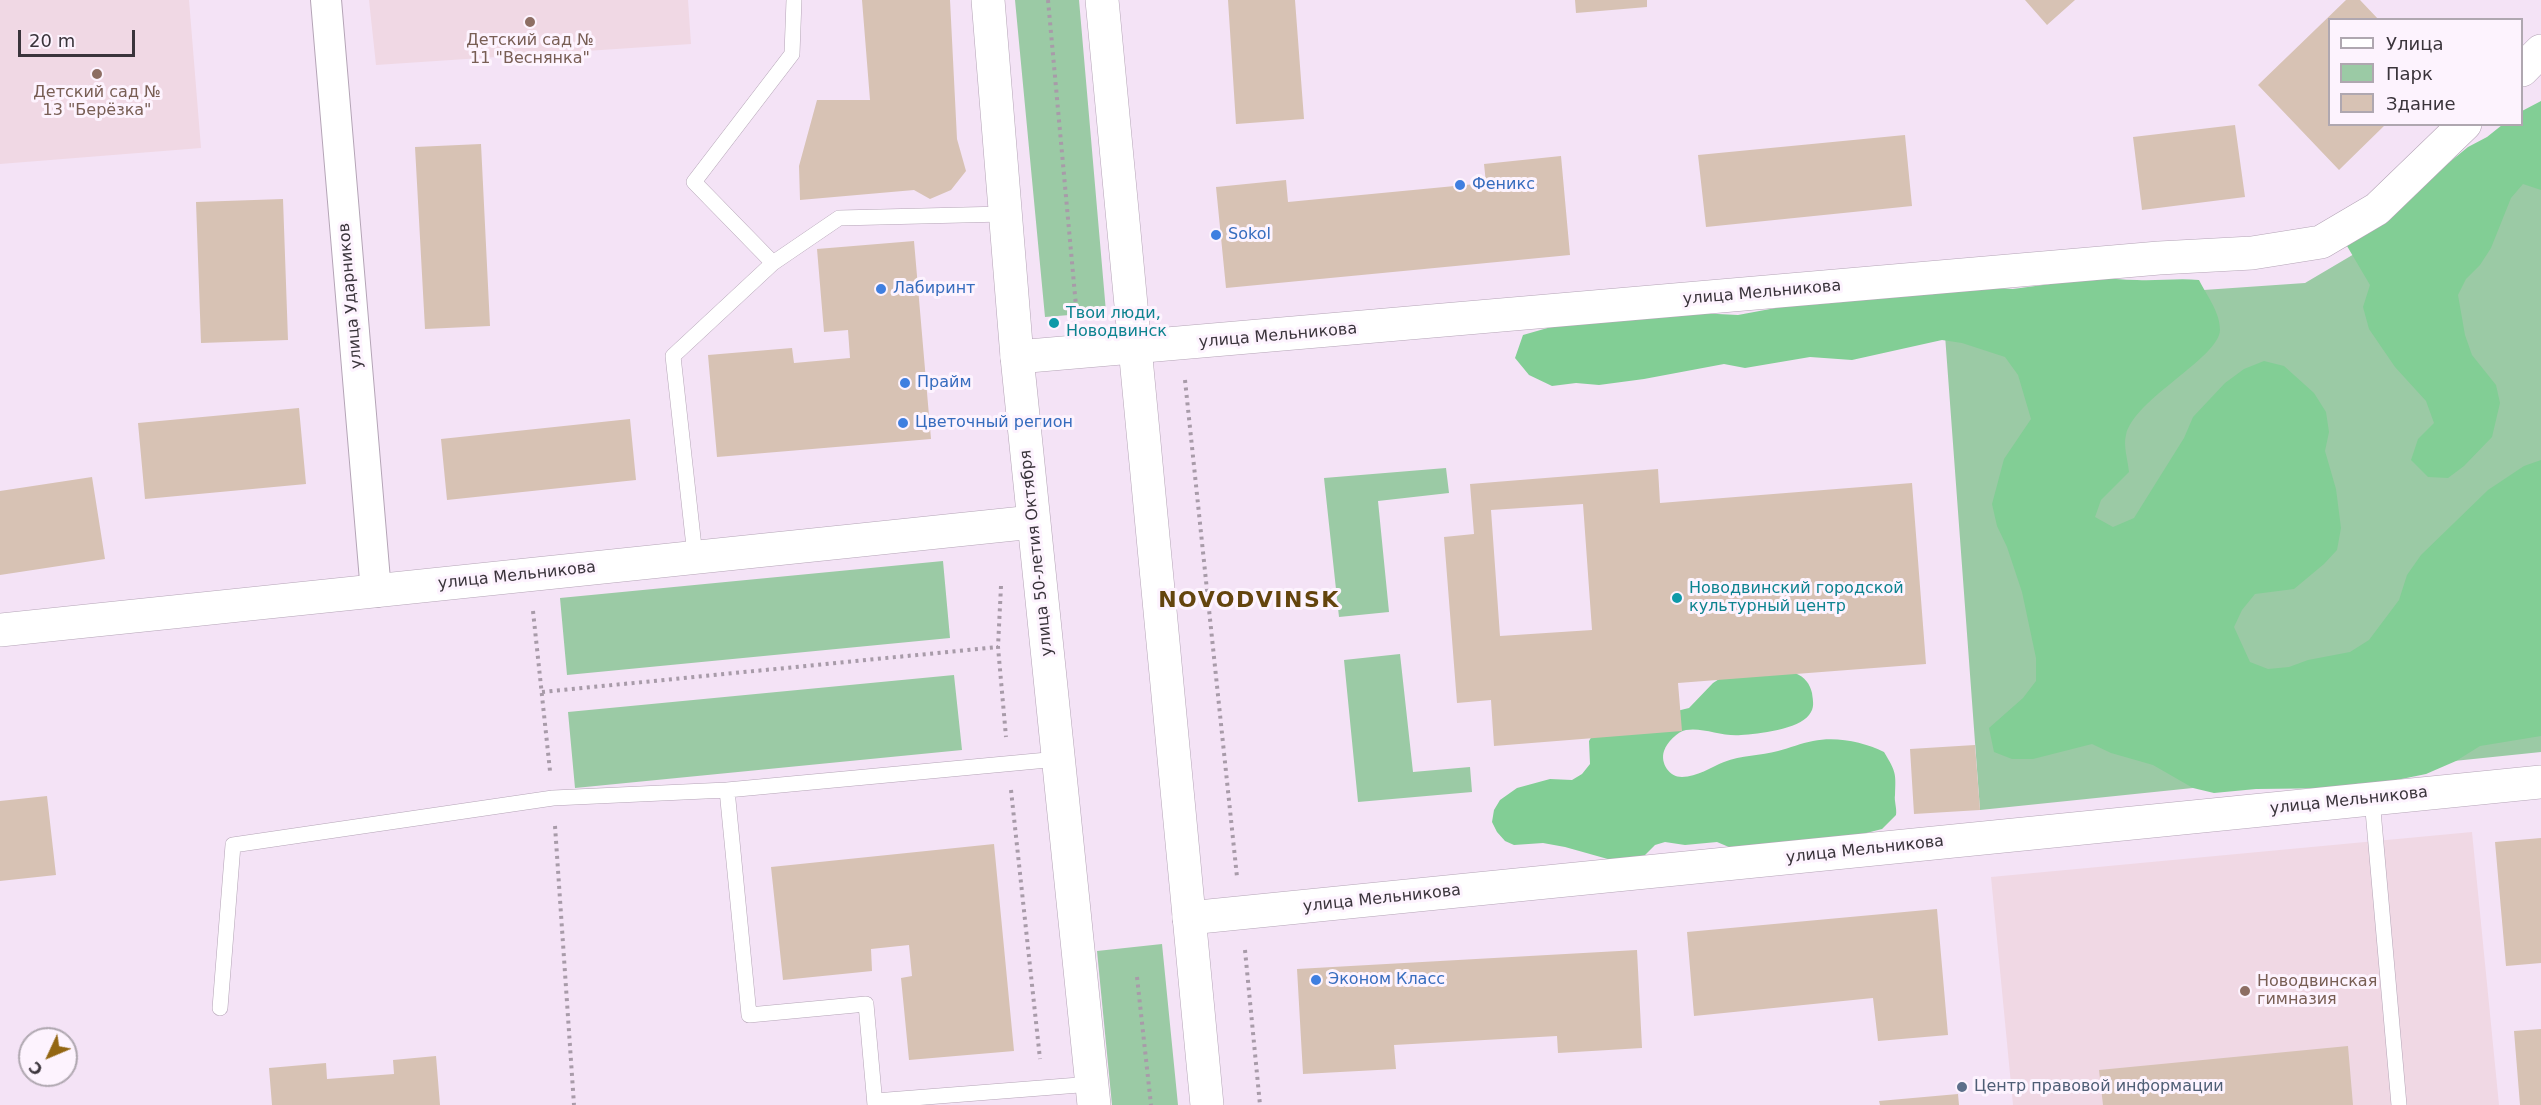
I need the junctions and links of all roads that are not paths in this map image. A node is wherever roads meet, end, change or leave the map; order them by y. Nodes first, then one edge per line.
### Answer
1 (326, 0) edge
2 (794, 0) edge
3 (988, 0) edge
4 (1102, 0) edge
5 (2541, 51) edge
6 (2523, 69) edge
7 (2463, 126) edge
8 (1004, 214) junction
9 (773, 263) junction
10 (1135, 347) junction
11 (1017, 357) junction
12 (1033, 522) junction
13 (695, 556) junction
14 (376, 592) junction
15 (0, 630) edge
16 (1058, 759) junction
17 (2541, 782) edge
18 (727, 790) junction
19 (2372, 799) junction
20 (1190, 918) junction
21 (220, 1008) dead end
22 (1093, 1095) edge
23 (875, 1103) edge
24 (1207, 1105) edge
25 (2399, 1105) edge

1 - 14 street, улица Ударников
2 - 9 lane
3 - 8 street, улица 50-летия Октября
4 - 10 street
5 - 6 street
7 - 10 street, улица Мельникова
8 - 9 lane
8 - 11 street, улица 50-летия Октября
9 - 13 lane
10 - 11 street, улица Мельникова
10 - 20 street
11 - 12 street, улица 50-летия Октября
12 - 13 street, улица Мельникова
12 - 16 street, улица 50-летия Октября
13 - 14 street, улица Мельникова
14 - 15 street, улица Мельникова
16 - 18 lane
16 - 22 street, улица 50-летия Октября
17 - 19 street, улица Мельникова
18 - 21 lane
18 - 23 lane
19 - 20 street, улица Мельникова
19 - 25 lane
20 - 24 street
22 - 23 lane

